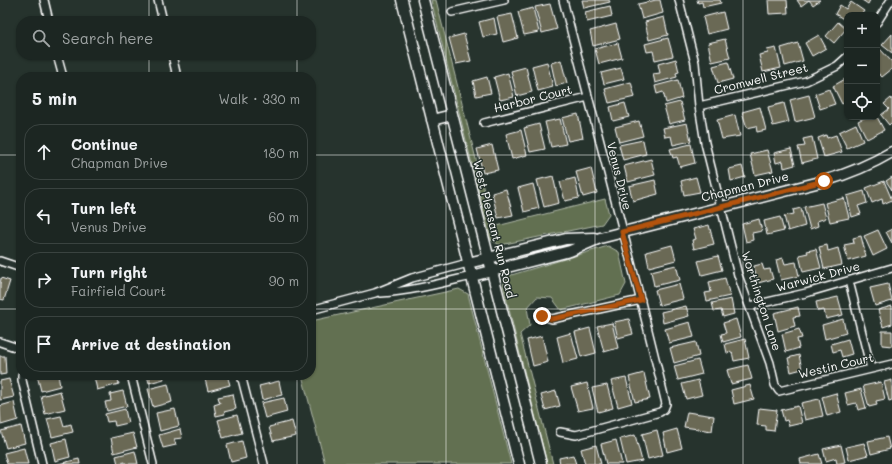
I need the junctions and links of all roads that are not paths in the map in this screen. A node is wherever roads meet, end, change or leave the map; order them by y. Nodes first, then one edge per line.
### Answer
1 (44, 0) edge
2 (158, 0) edge
3 (402, 0) edge
4 (423, 0) edge
5 (504, 0) edge
6 (564, 0) edge
7 (679, 0) edge
8 (891, 0) edge
9 (452, 12) dead end
10 (48, 16) edge
11 (162, 16) edge
12 (880, 17) edge
13 (844, 59) edge
14 (58, 60) edge
15 (173, 60) edge
16 (61, 72) edge
17 (176, 72) edge
18 (588, 97) junction
19 (698, 106) junction
20 (452, 115) junction
21 (432, 120) junction
22 (484, 123) dead end
23 (892, 152) edge
24 (722, 206) junction
25 (622, 232) junction
26 (600, 238) junction
27 (488, 258) junction
28 (0, 261) edge
29 (468, 263) junction
30 (16, 266) edge
31 (892, 268) edge
32 (492, 271) junction
33 (472, 276) junction
34 (849, 281) junction
35 (375, 293) junction
36 (641, 300) junction
37 (750, 306) junction
38 (316, 309) edge
39 (542, 316) dead end
40 (0, 342) edge
41 (16, 347) edge
42 (892, 364) edge
43 (871, 369) junction
44 (22, 380) edge
45 (132, 380) edge
46 (242, 380) edge
47 (786, 389) joint
48 (560, 432) dead end
49 (42, 464) edge
50 (153, 464) edge
51 (264, 464) edge
52 (519, 464) edge
53 (541, 464) edge

1 - 10 street
2 - 11 street
3 - 21 main road
4 - 20 main road, West Pleasant Run Road
5 - 9 street
6 - 18 street, Venus Drive
7 - 19 street, Worthington Lane
8 - 12 street
13 - 19 street, Cromwell Street
14 - 16 street
15 - 17 street
18 - 22 street, Harbor Court
18 - 25 street, Venus Drive
19 - 24 street, Worthington Lane
20 - 21 main road
20 - 27 main road, West Pleasant Run Road
21 - 29 main road
23 - 24 main road, Chapman Drive
24 - 25 main road, Chapman Drive
24 - 37 street, Worthington Lane
25 - 26 main road, Chapman Drive
25 - 36 street, Venus Drive
26 - 27 main road, Chapman Drive
26 - 32 main road, Chapman Drive
27 - 29 main road, Chapman Drive
27 - 32 main road, West Pleasant Run Road
28 - 30 street
29 - 33 main road
29 - 35 street, Chapman Drive
31 - 34 street, Warwick Drive
32 - 33 main road, Chapman Drive
32 - 53 main road, West Pleasant Run Road
33 - 35 street, Chapman Drive
33 - 52 main road
34 - 37 street, Warwick Drive
34 - 43 street
35 - 38 street, Chapman Drive
36 - 39 street
36 - 48 street, Venus Drive
37 - 47 street, Worthington Lane
40 - 41 street
42 - 43 street, Westin Court
43 - 47 street, Westin Court
44 - 49 street
45 - 50 street
46 - 51 street

